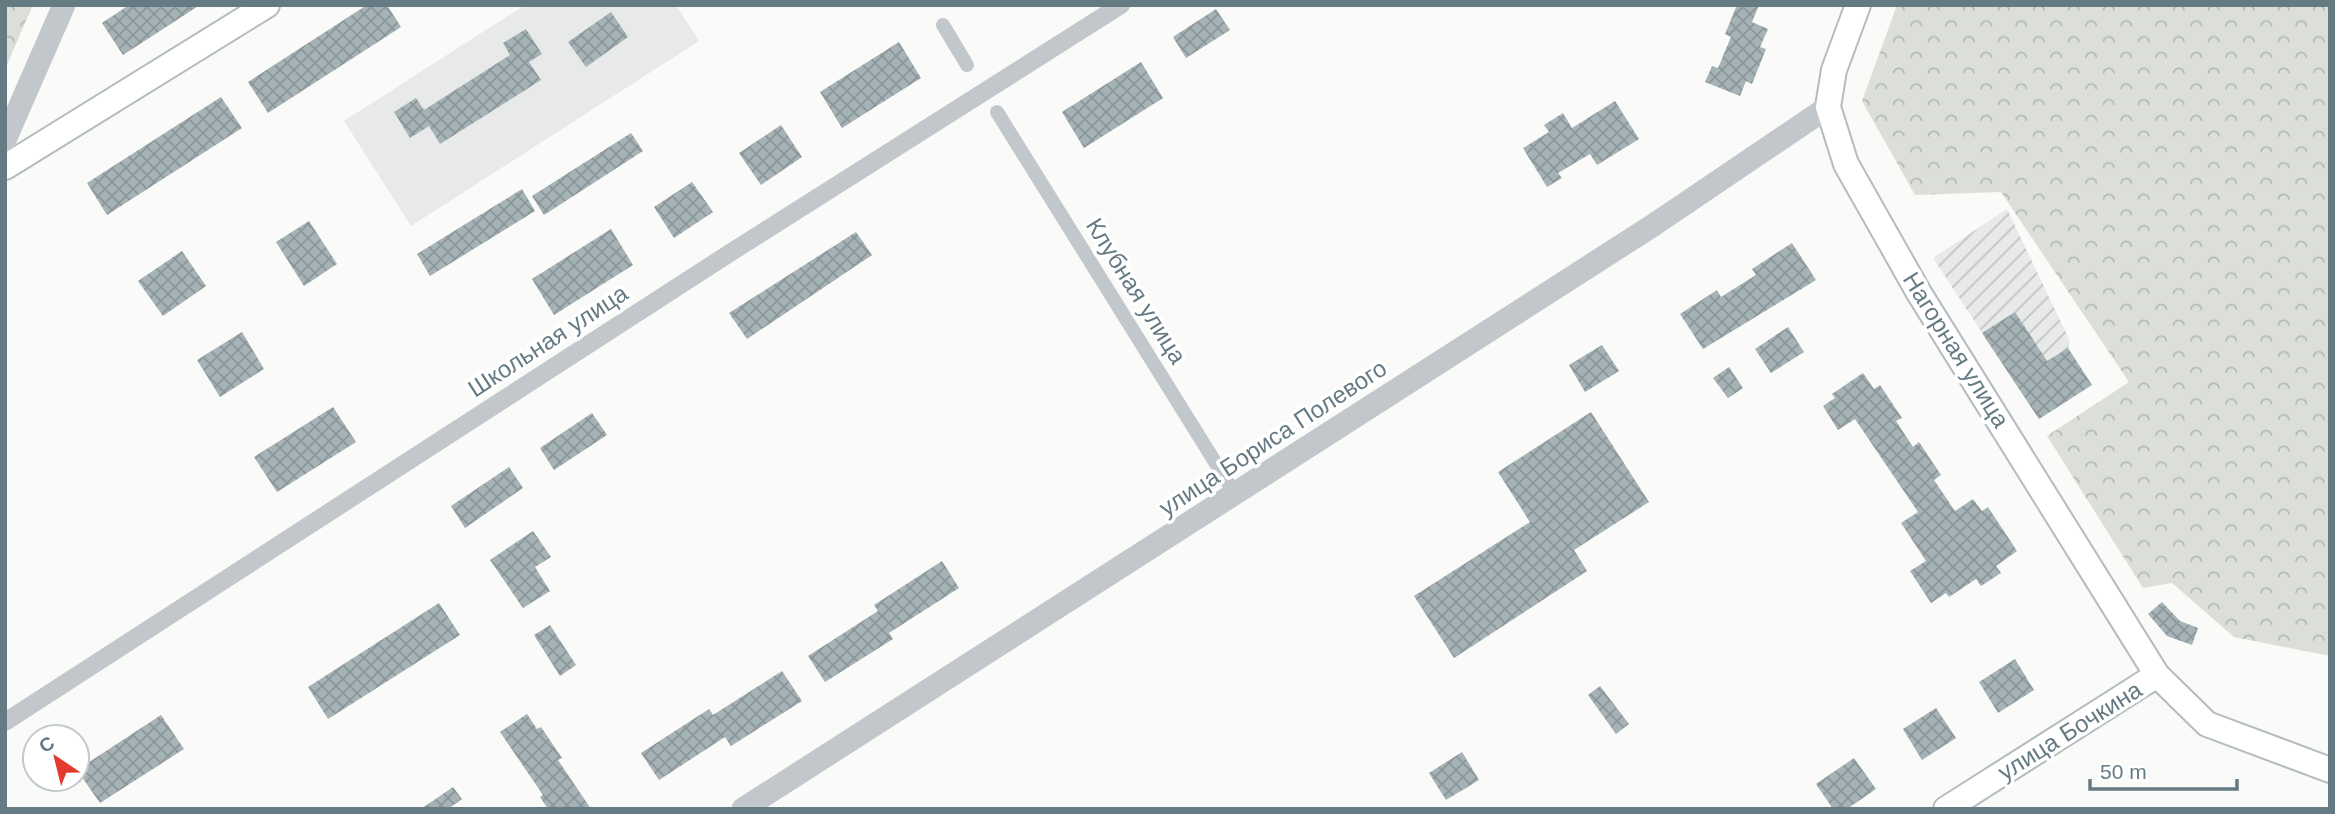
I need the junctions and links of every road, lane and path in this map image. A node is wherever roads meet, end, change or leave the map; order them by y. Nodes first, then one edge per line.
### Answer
1 (64, 5) edge
2 (267, 5) edge
3 (1121, 5) edge
4 (1858, 5) edge
5 (943, 25) dead end
6 (967, 65) dead end
7 (1828, 107) junction
8 (997, 112) dead end
9 (5, 140) edge
10 (5, 167) edge
11 (1235, 494) junction
12 (2157, 675) junction
13 (5, 722) edge
14 (2330, 770) edge
15 (743, 809) edge
16 (1946, 809) edge

1 - 9 street
2 - 10 main road
3 - 13 street, Школьная улица
4 - 7 main road, Нагорная улица
5 - 6 street
7 - 11 street, улица Бориса Полевого
7 - 12 main road, Нагорная улица
8 - 11 street, Клубная улица
11 - 15 street, улица Бориса Полевого
12 - 14 main road, Нагорная улица
12 - 16 main road, улица Бочкина

